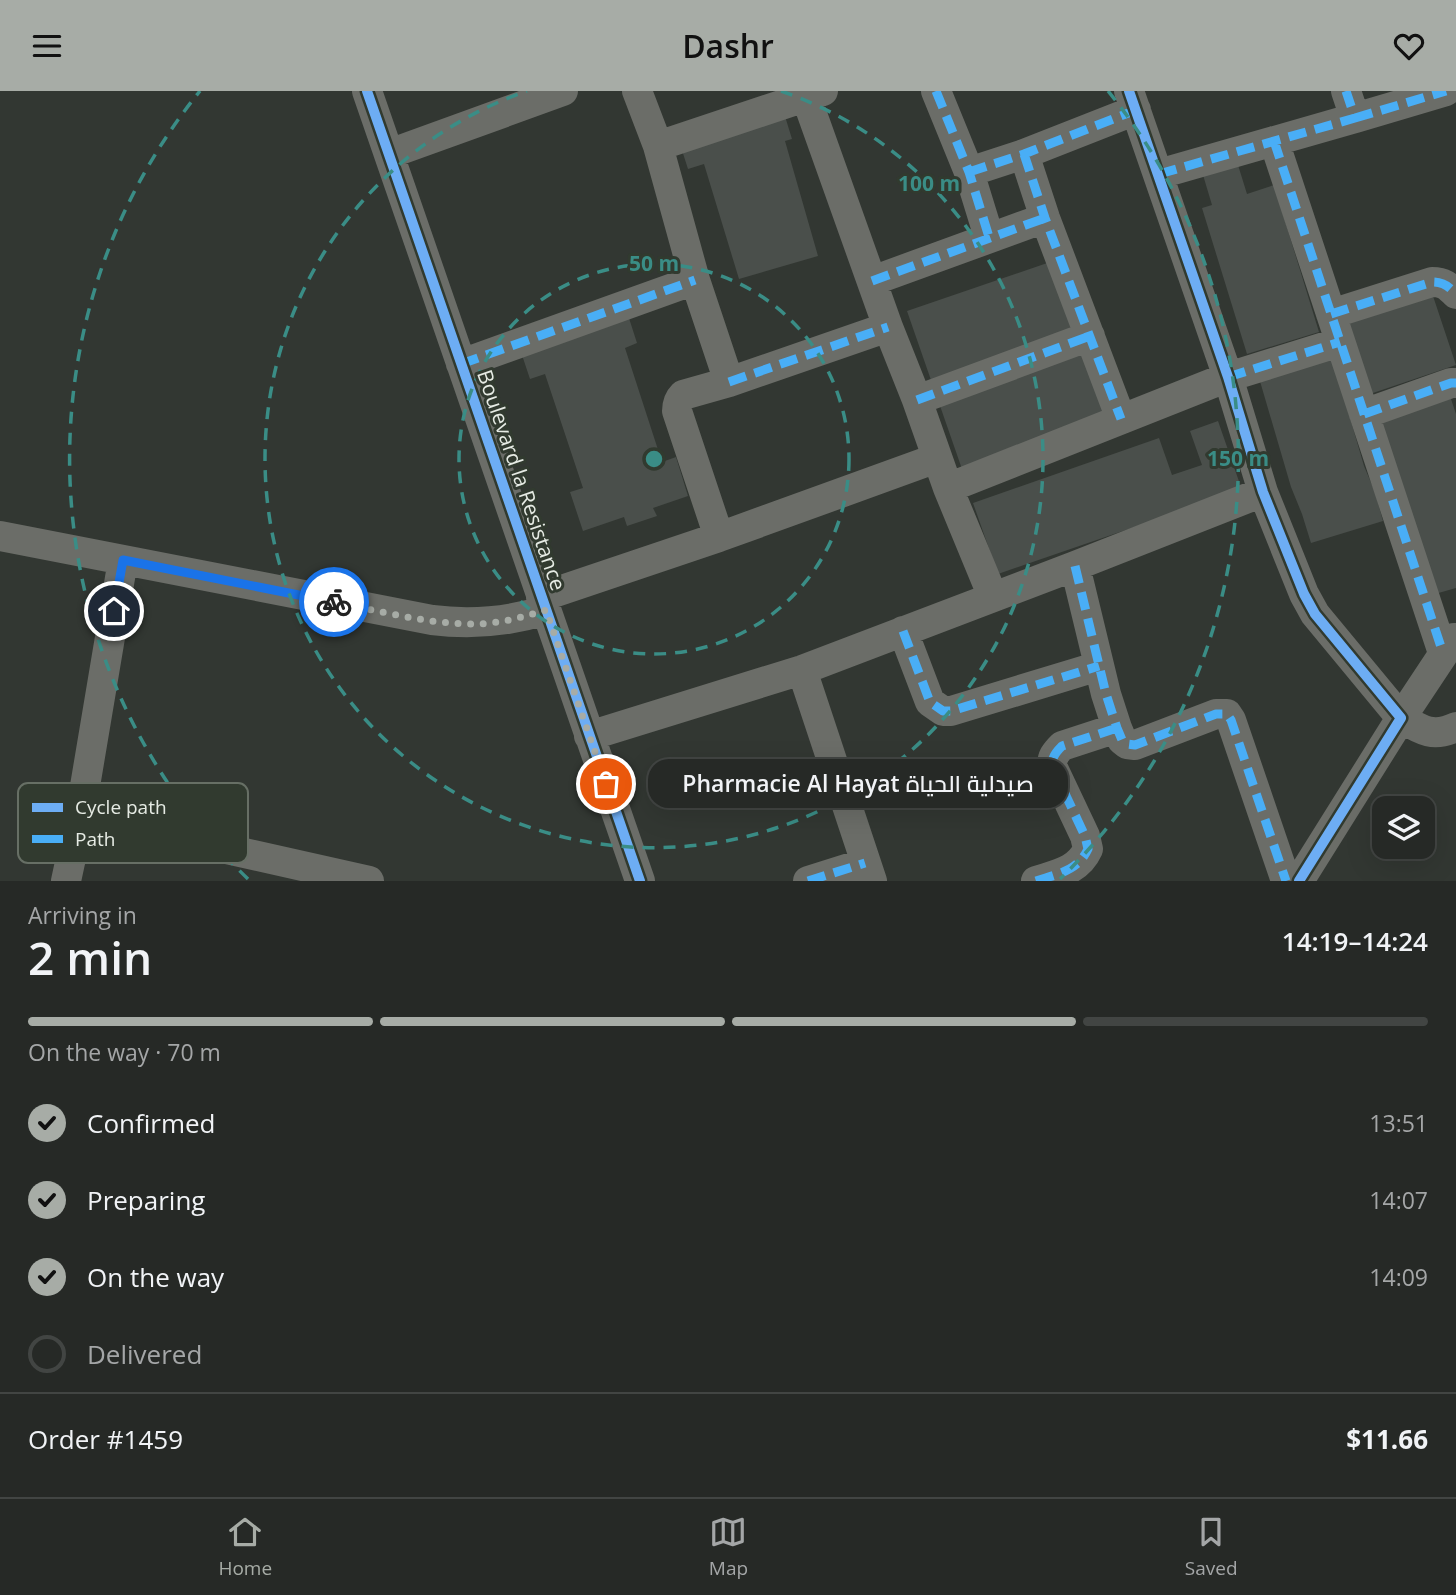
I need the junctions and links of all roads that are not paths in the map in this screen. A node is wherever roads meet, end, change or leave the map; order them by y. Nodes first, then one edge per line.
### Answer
1 (367, 91) edge
2 (563, 91) edge
3 (637, 91) edge
4 (936, 91) edge
5 (1446, 91) edge
6 (814, 94) edge
7 (1133, 101) edge
8 (1351, 105) edge
9 (1274, 141) junction
10 (658, 146) junction
11 (388, 154) junction
12 (1024, 154) junction
13 (969, 172) junction
14 (1159, 174) junction
15 (1045, 218) junction
16 (989, 237) junction
17 (695, 280) junction
18 (872, 281) junction
19 (1456, 294) edge
20 (1331, 314) junction
21 (888, 327) junction
22 (1090, 336) junction
23 (1340, 342) junction
24 (461, 364) junction
25 (1228, 377) junction
26 (729, 382) junction
27 (1456, 383) edge
28 (917, 400) junction
29 (1364, 414) junction
30 (1121, 419) junction
31 (937, 458) junction
32 (948, 488) junction
33 (1263, 492) junction
34 (0, 536) edge
35 (719, 537) junction
36 (123, 560) junction
37 (1075, 566) junction
38 (993, 597) junction
39 (544, 603) junction
40 (903, 631) junction
41 (1450, 644) edge
42 (1099, 666) junction
43 (802, 670) junction
44 (1401, 718) junction
45 (1456, 727) edge
46 (1117, 728) junction
47 (589, 736) junction
48 (86, 783) edge
49 (248, 854) edge
50 (70, 863) edge
51 (868, 872) edge
52 (66, 881) edge
53 (369, 881) edge
54 (640, 881) edge
55 (808, 881) edge
56 (1036, 881) edge
57 (1286, 881) edge
58 (1299, 881) edge

1 - 11 street, Boulevard la Resistance
2 - 11 street
3 - 10 street
4 - 13 street
5 - 8 street
6 - 10 street
6 - 18 street
7 - 12 street
7 - 14 street
8 - 9 street
9 - 14 street
9 - 20 street
10 - 17 street
11 - 24 street, Boulevard la Resistance
12 - 13 street
12 - 15 street
13 - 16 street
14 - 25 street
15 - 16 street
15 - 22 street
16 - 18 street
17 - 24 street
17 - 26 street
18 - 21 street
19 - 20 street
20 - 23 street
21 - 26 street
21 - 28 street
22 - 28 street
22 - 30 street
23 - 25 street
23 - 29 street
24 - 39 street, Boulevard la Resistance
25 - 30 street
25 - 33 street
26 - 35 street
27 - 29 street
28 - 31 street
29 - 41 street
30 - 32 street
31 - 32 street
31 - 35 street
32 - 38 street
33 - 37 street
33 - 44 street
34 - 36 street
35 - 39 street
36 - 39 street
36 - 48 street
37 - 38 street
37 - 42 street
38 - 40 street
39 - 47 street, Boulevard la Resistance
40 - 42 street
40 - 43 street
41 - 44 street
42 - 46 street
43 - 47 street
43 - 51 street
44 - 45 street
44 - 58 street
46 - 56 street
46 - 57 street
47 - 54 street, Boulevard la Resistance
49 - 53 street
50 - 52 street
51 - 55 street

